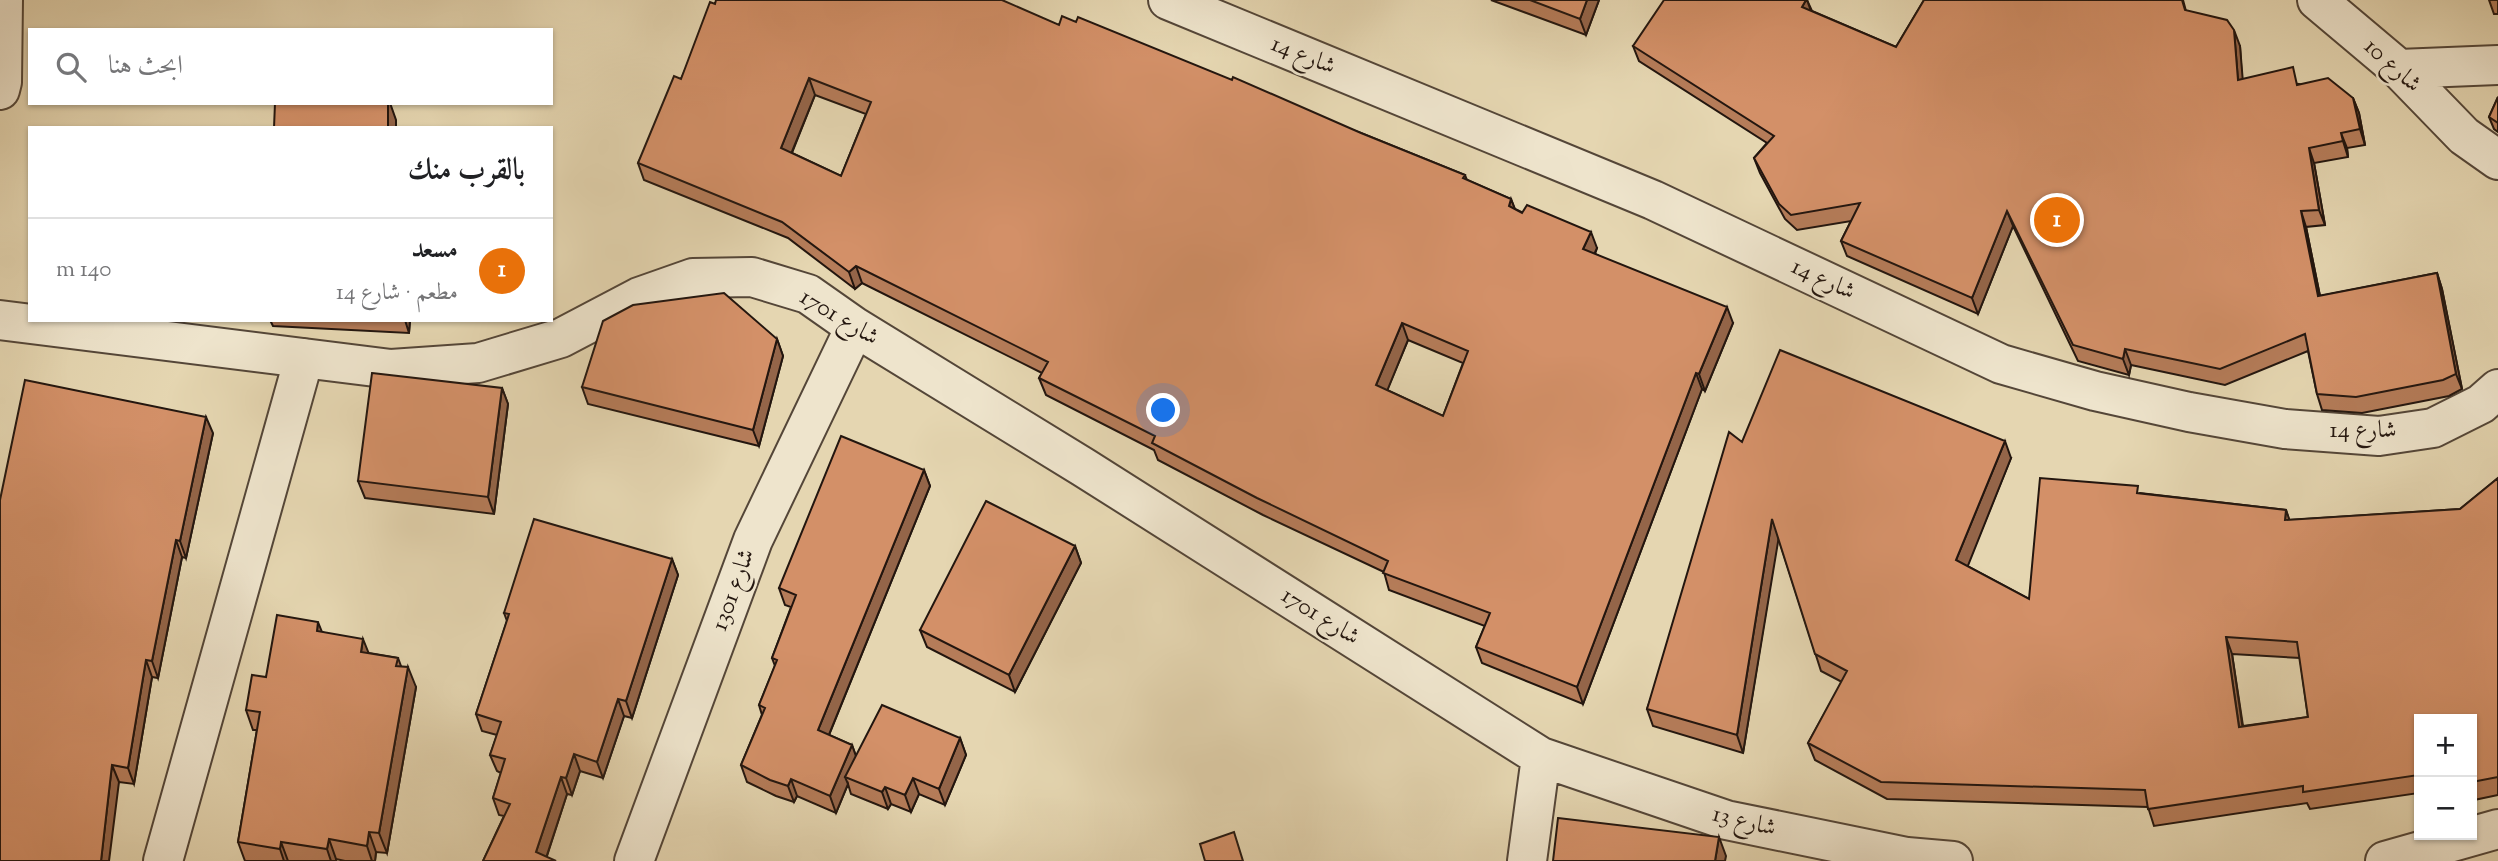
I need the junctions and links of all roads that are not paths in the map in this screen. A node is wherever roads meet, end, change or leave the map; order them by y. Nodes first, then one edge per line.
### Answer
1 (2, 0) edge
2 (1168, 0) edge
3 (2317, 0) edge
4 (2498, 65) edge
5 (2399, 69) junction
6 (0, 90) edge
7 (2464, 136) junction
8 (2498, 160) edge
9 (2498, 189) edge
10 (0, 320) edge
11 (855, 327) junction
12 (304, 358) junction
13 (2498, 389) edge
14 (1541, 757) junction
15 (2498, 828) edge
16 (163, 861) edge
17 (634, 861) edge
18 (1528, 861) edge
19 (1953, 861) edge
20 (2385, 861) edge

1 - 6 street
2 - 13 street, شارع 14
3 - 5 street, شارع 10
4 - 5 street
5 - 7 street, شارع 10
7 - 8 street
7 - 9 street
10 - 12 street, شارع 1701
11 - 12 street, شارع 1701
11 - 14 street, شارع 1701
11 - 17 street, شارع 1301
12 - 16 street
14 - 18 street
14 - 19 street, شارع 13
15 - 20 street

